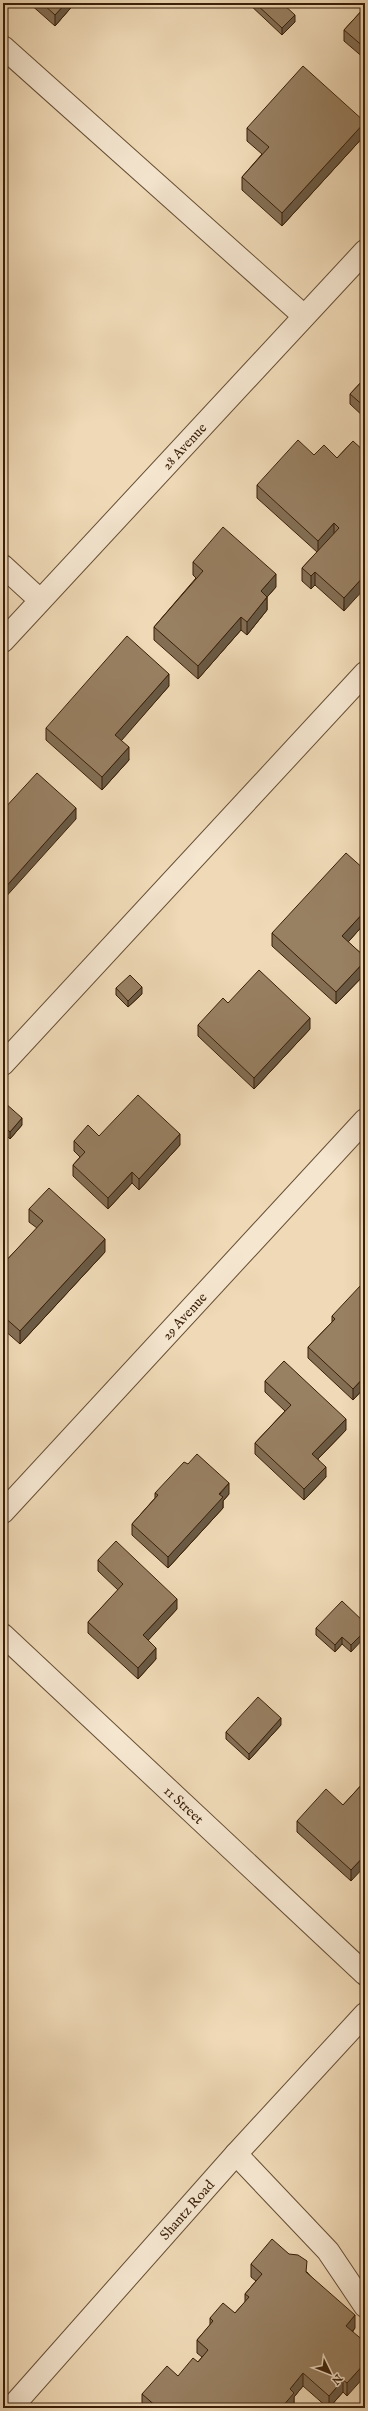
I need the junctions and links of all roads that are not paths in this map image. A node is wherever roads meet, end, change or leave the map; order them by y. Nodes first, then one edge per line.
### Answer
1 (3, 47) edge
2 (365, 251) edge
3 (304, 316) junction
4 (3, 566) edge
5 (40, 600) junction
6 (3, 641) edge
7 (365, 673) edge
8 (3, 1064) edge
9 (365, 1120) edge
10 (3, 1512) edge
11 (3, 1635) edge
12 (365, 1974) edge
13 (365, 2014) edge
14 (236, 2154) junction
15 (365, 2306) edge
16 (11, 2408) edge

1 - 3 street
2 - 3 street, 28 Avenue
3 - 5 street, 28 Avenue
4 - 5 street
5 - 6 street, 28 Avenue
7 - 8 street
9 - 10 street, 29 Avenue
11 - 12 street, 11 Street
13 - 14 street, Shantz Road
14 - 15 street
14 - 16 street, Shantz Road

